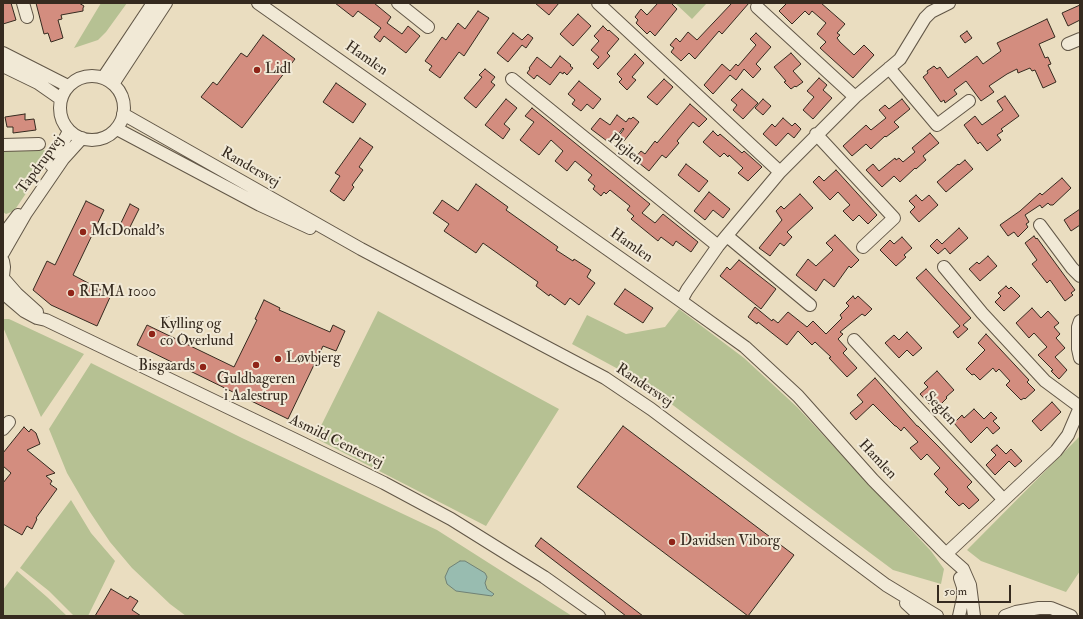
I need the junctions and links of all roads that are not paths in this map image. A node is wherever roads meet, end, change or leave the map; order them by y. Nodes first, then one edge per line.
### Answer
1 (23, 3) edge
2 (153, 3) edge
3 (166, 3) edge
4 (258, 3) edge
5 (398, 3) edge
6 (598, 3) edge
7 (949, 3) edge
8 (757, 7) dead end
9 (27, 17) dead end
10 (428, 27) dead end
11 (1080, 39) edge
12 (1068, 44) dead end
13 (3, 53) edge
14 (3, 66) edge
15 (889, 68) junction
16 (512, 80) dead end
17 (108, 81) junction
18 (68, 86) junction
19 (854, 97) junction
20 (61, 99) junction
21 (969, 101) dead end
22 (123, 114) junction
23 (117, 128) junction
24 (69, 131) junction
25 (816, 134) junction
26 (82, 138) junction
27 (40, 144) dead end
28 (3, 145) edge
29 (780, 172) junction
30 (1040, 225) dead end
31 (3, 235) edge
32 (727, 236) junction
33 (718, 246) junction
34 (863, 247) dead end
35 (361, 249) junction
36 (3, 253) edge
37 (3, 261) edge
38 (944, 267) dead end
39 (1080, 276) edge
40 (3, 277) edge
41 (3, 293) edge
42 (681, 301) junction
43 (810, 305) dead end
44 (46, 320) junction
45 (1080, 321) edge
46 (854, 340) dead end
47 (1080, 358) edge
48 (1080, 407) edge
49 (1003, 499) junction
50 (948, 556) junction
51 (886, 585) junction
52 (1023, 614) edge
53 (599, 616) edge
54 (920, 616) edge
55 (937, 616) edge
56 (958, 616) edge
57 (974, 616) edge
58 (1005, 616) edge
59 (1071, 616) edge

1 - 9 street
2 - 17 street
3 - 17 street
4 - 42 street, Hamlen
5 - 10 street
6 - 29 street
7 - 15 street
8 - 19 street
11 - 12 street
13 - 18 street
14 - 20 street
15 - 19 street
15 - 21 street
16 - 33 street, Plejlen
17 - 18 street
17 - 22 street
18 - 20 street
19 - 25 street
20 - 24 street
22 - 23 street
22 - 35 street, Randersvej
23 - 26 street
23 - 35 street, Randersvej
24 - 26 street
24 - 31 street, Tapdrupvej
25 - 29 street
25 - 34 street
26 - 36 street, Tapdrupvej
27 - 28 street
29 - 32 street
30 - 39 street
32 - 33 street
32 - 43 street
33 - 42 street
35 - 51 street, Randersvej
37 - 40 street
38 - 48 street
40 - 44 street, Asmild Centervej
41 - 44 street, Asmild Centervej
42 - 50 street, Hamlen
44 - 53 street, Asmild Centervej
45 - 47 street
46 - 49 street, Seglen
48 - 49 street
49 - 50 street
50 - 56 street, Hamlen
50 - 57 street, Hamlen
51 - 54 street, Randersvej
51 - 55 street, Randersvej
52 - 58 street
52 - 59 street

